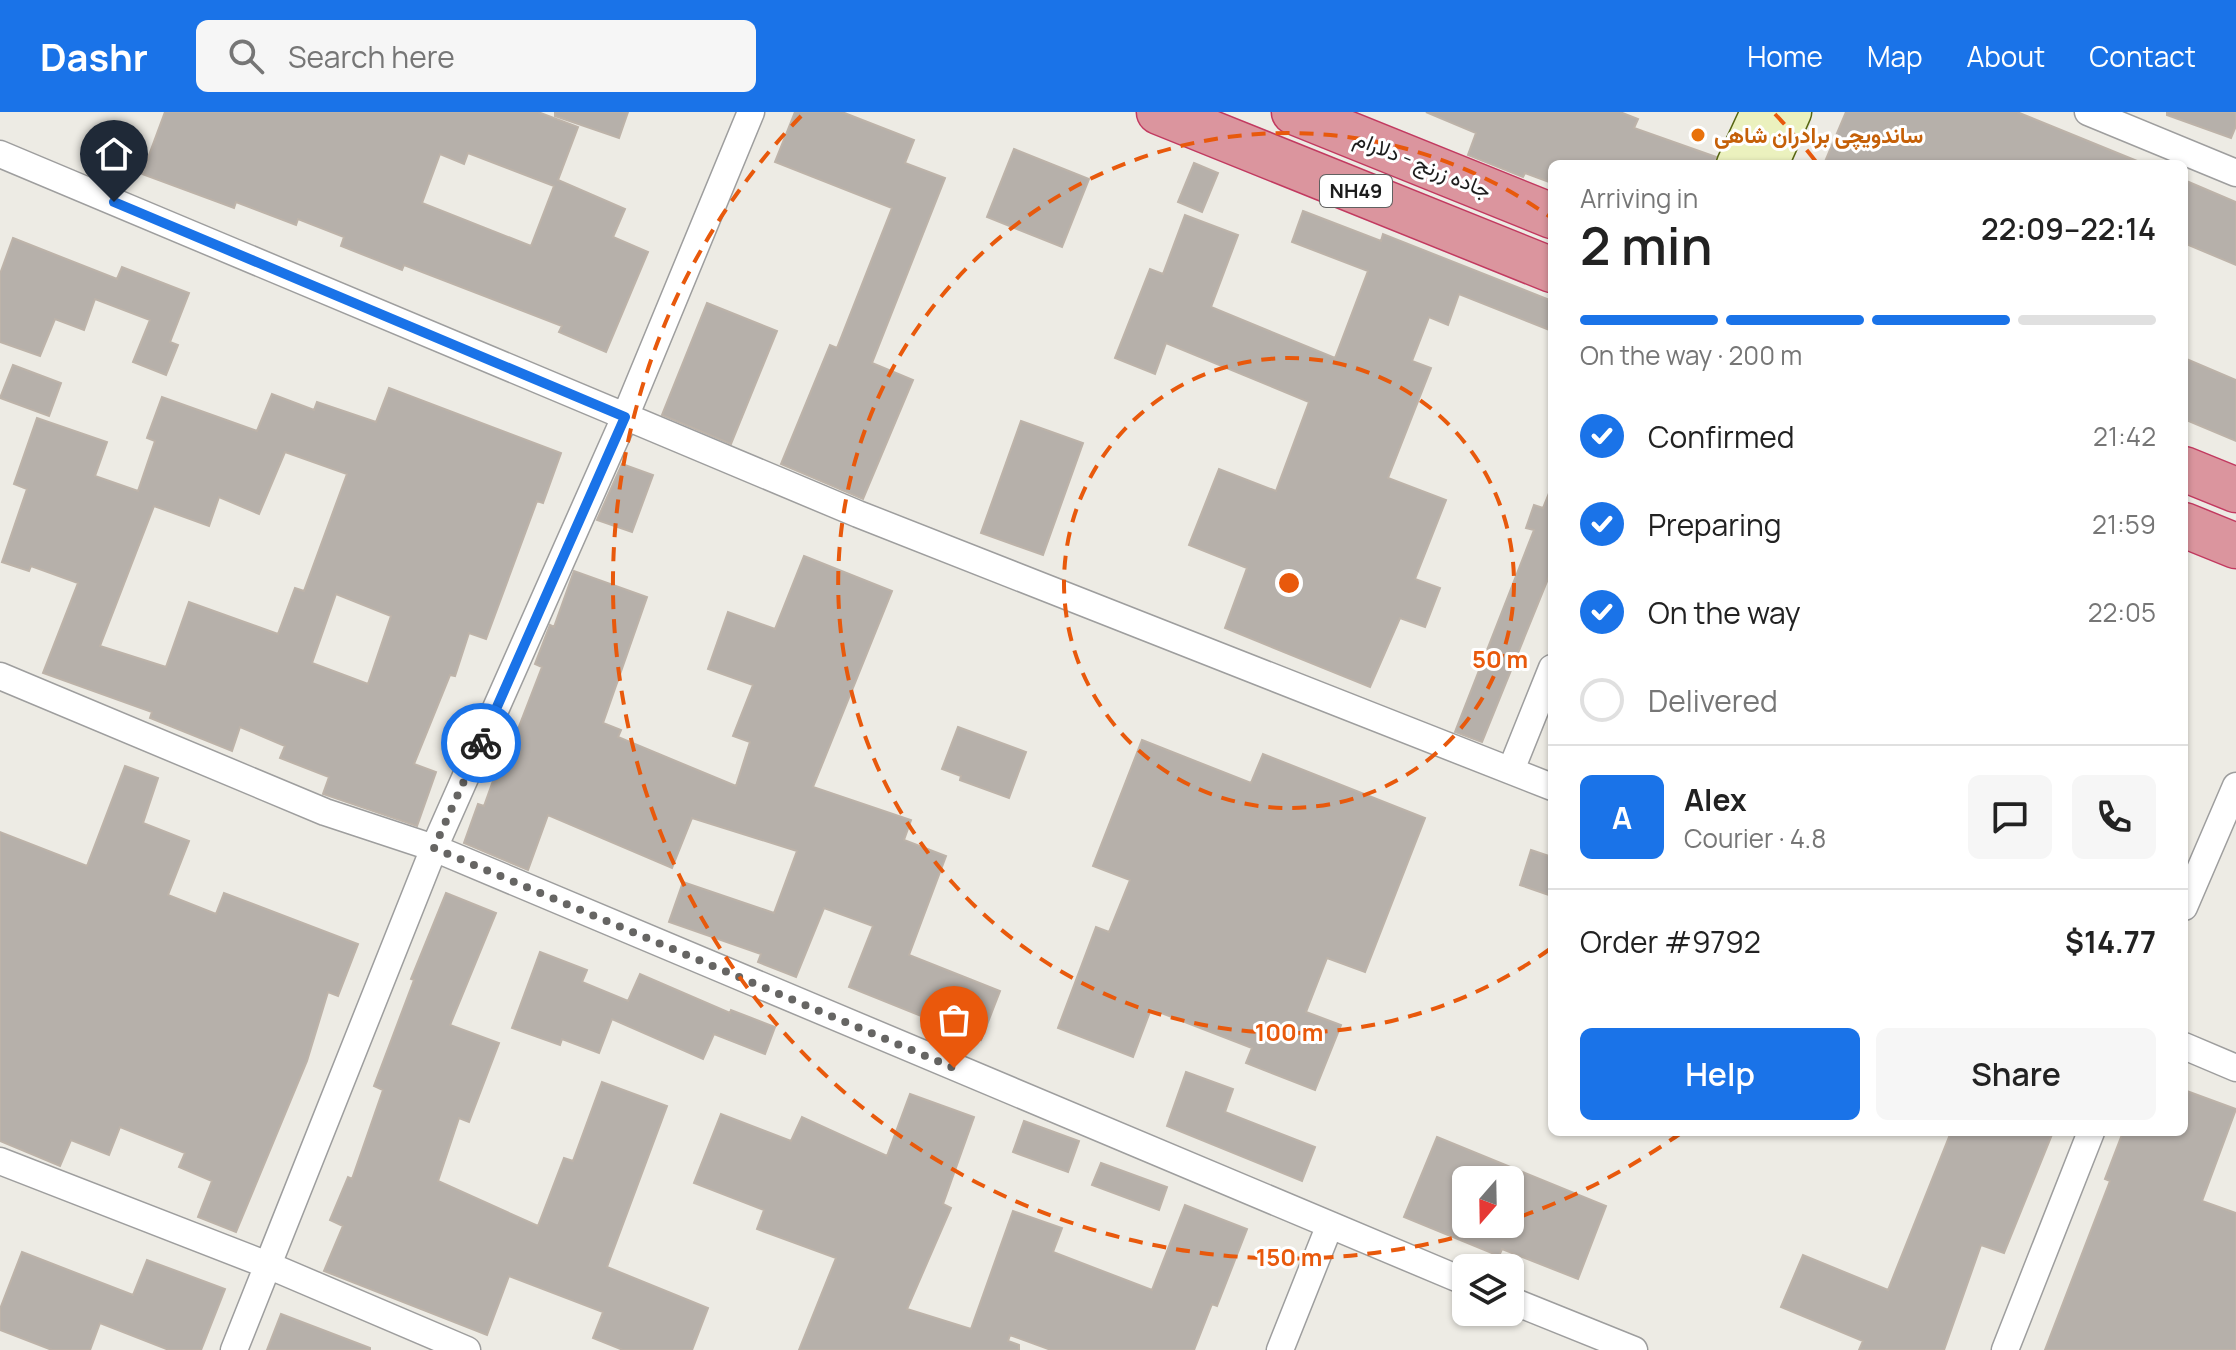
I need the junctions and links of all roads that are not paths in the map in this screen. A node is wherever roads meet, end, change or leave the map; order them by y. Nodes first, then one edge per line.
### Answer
1 (751, 112) edge
2 (1159, 112) edge
3 (1294, 112) edge
4 (1759, 112) edge
5 (1793, 112) edge
6 (2088, 112) edge
7 (0, 154) edge
8 (1737, 160) edge
9 (1772, 160) edge
10 (2236, 173) edge
11 (1548, 214) edge
12 (1548, 268) edge
13 (625, 417) junction
14 (2188, 471) edge
15 (2236, 490) edge
16 (2188, 527) edge
17 (2236, 546) edge
18 (0, 676) edge
19 (1548, 678) edge
20 (1511, 770) junction
21 (1548, 785) edge
22 (2236, 786) edge
23 (434, 848) junction
24 (2188, 898) edge
25 (2188, 1048) edge
26 (2236, 1068) edge
27 (2089, 1136) edge
28 (0, 1161) edge
29 (1329, 1227) junction
30 (270, 1266) junction
31 (1452, 1276) edge
32 (1524, 1306) edge
33 (234, 1350) edge
34 (467, 1350) edge
35 (1280, 1350) edge
36 (1634, 1350) edge
37 (2005, 1350) edge

1 - 13 street
2 - 12 highway, NH49
3 - 11 highway, جاده زرنج - دلارام / NH49
4 - 8 main road
5 - 9 main road
6 - 10 street
7 - 13 street
13 - 20 street
13 - 23 street
14 - 15 highway
16 - 17 highway
18 - 23 street
19 - 20 street
20 - 21 street
22 - 24 street
23 - 29 street
23 - 30 street
25 - 26 street
27 - 37 street
28 - 30 street
29 - 31 street
29 - 35 street
30 - 33 street
30 - 34 street
32 - 36 street

